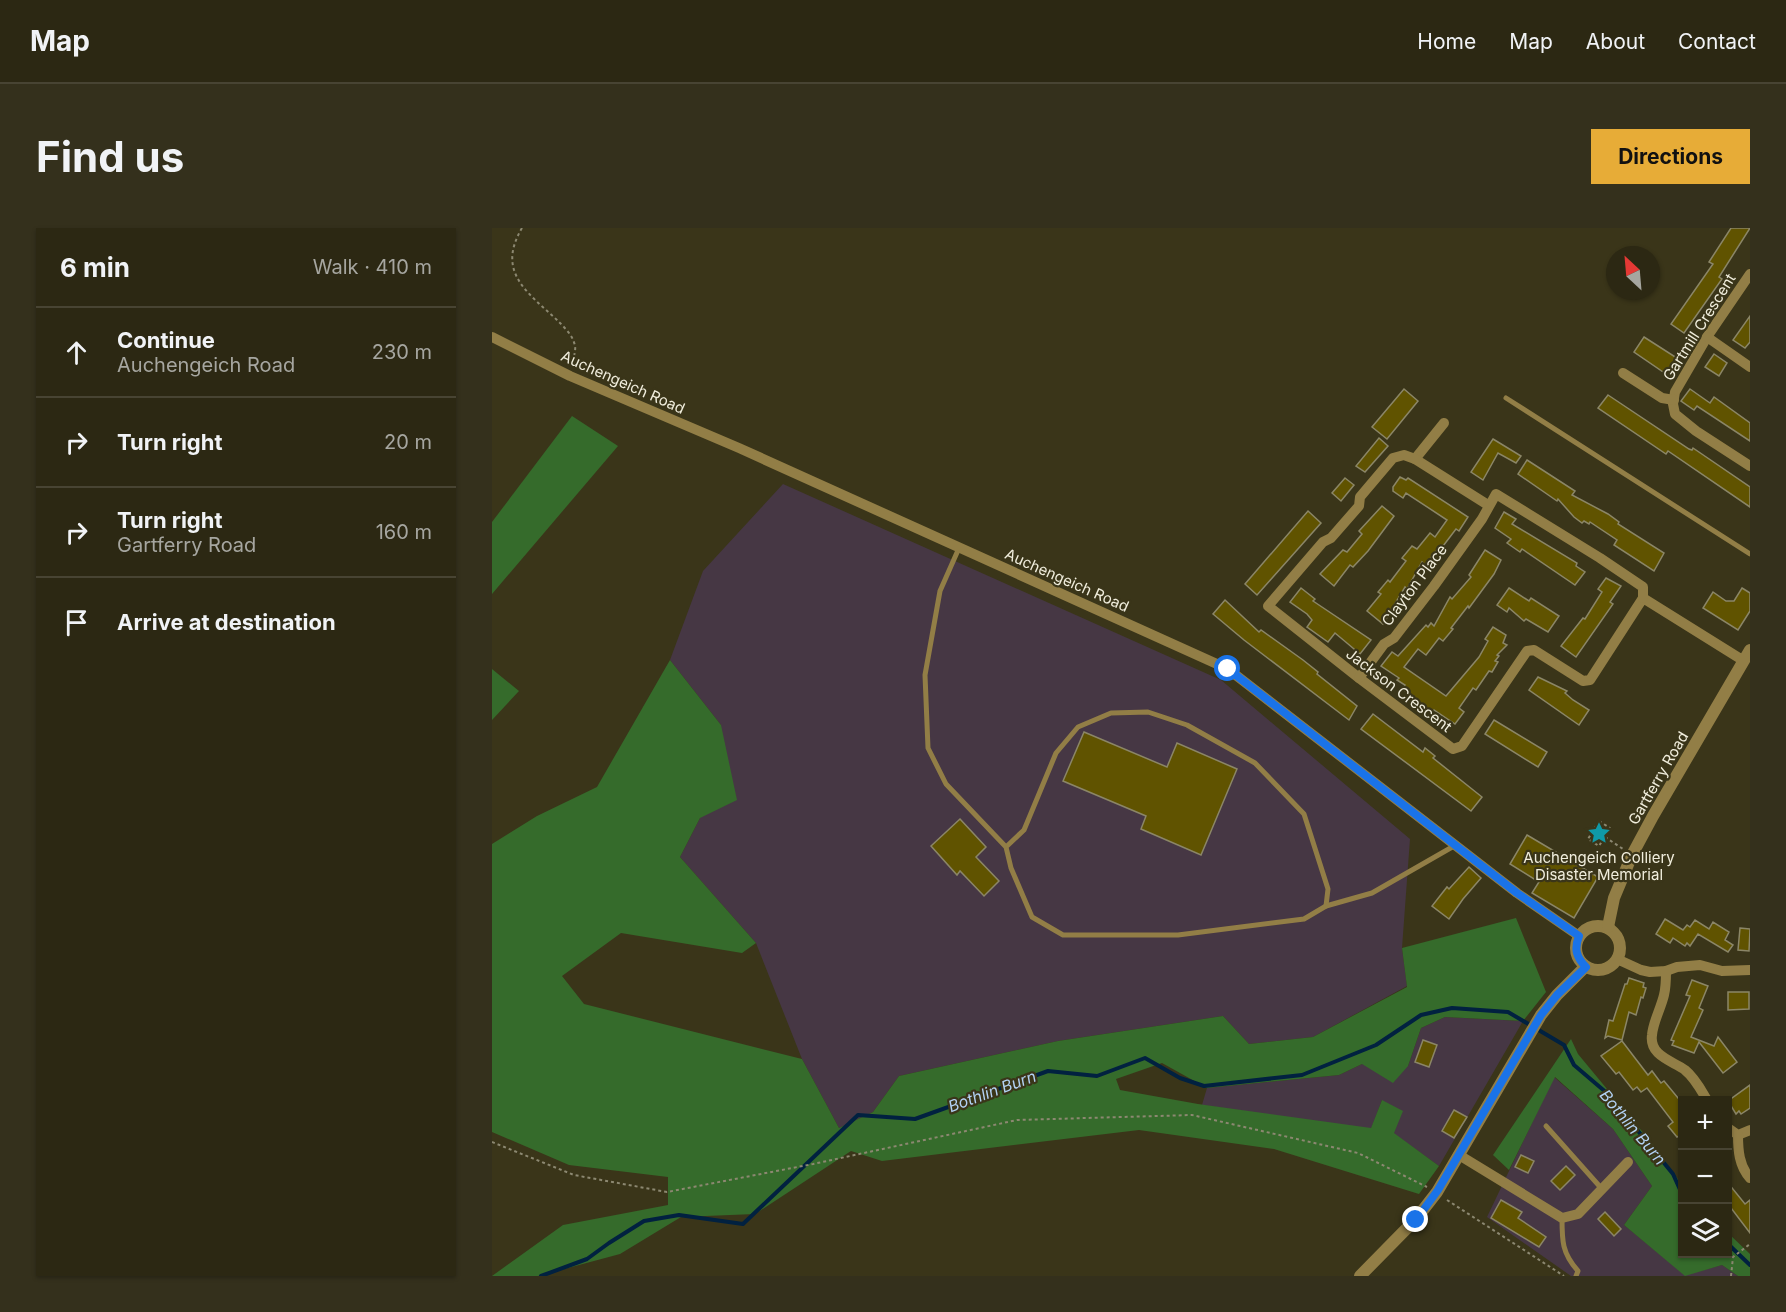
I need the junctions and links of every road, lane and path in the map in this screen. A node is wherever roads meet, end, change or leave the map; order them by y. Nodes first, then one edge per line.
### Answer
1 (522, 228) edge
2 (1750, 274) edge
3 (492, 337) edge
4 (1707, 337) junction
5 (1750, 367) edge
6 (1623, 373) dead end
7 (570, 376) junction
8 (1506, 398) dead end
9 (1674, 400) junction
10 (1444, 423) dead end
11 (1415, 459) junction
12 (1750, 465) edge
13 (1488, 505) junction
14 (959, 548) junction
15 (1750, 554) edge
16 (1643, 598) junction
17 (1747, 655) edge
18 (1359, 678) junction
19 (1605, 837) junction
20 (1455, 845) junction
21 (1006, 847) junction
22 (1632, 855) junction
23 (1326, 906) junction
24 (1608, 927) junction
25 (1579, 936) junction
26 (1617, 959) junction
27 (1586, 967) junction
28 (1750, 970) edge
29 (1666, 971) junction
30 (1704, 1096) edge
31 (1546, 1126) dead end
32 (1750, 1130) edge
33 (1732, 1131) edge
34 (1738, 1135) junction
35 (492, 1142) edge
36 (1459, 1155) junction
37 (1628, 1162) dead end
38 (1750, 1178) edge
39 (1602, 1189) junction
40 (1437, 1192) junction
41 (1562, 1218) junction
42 (1750, 1244) edge
43 (1360, 1276) edge
44 (1564, 1276) edge
45 (1576, 1276) edge
46 (1731, 1276) edge

1 - 7 path
2 - 4 street, Gartmill Crescent
3 - 7 street, Auchengeich Road
4 - 5 street
4 - 9 street, Gartmill Crescent
6 - 9 street
7 - 14 street, Auchengeich Road
8 - 15 lane
9 - 12 street, Gartmill Crescent
10 - 11 street
11 - 13 street
11 - 18 street, Jackson Crescent
13 - 16 street
13 - 18 street, Clayton Place
14 - 20 street, Auchengeich Road
14 - 21 lane
16 - 17 street
16 - 18 street, Jackson Crescent
17 - 22 street, Gartferry Road
19 - 19 path
19 - 22 path
20 - 23 lane
20 - 25 street, Auchengeich Road
21 - 23 lane
21 - 23 lane
22 - 24 street, Gartferry Road
24 - 25 street
24 - 26 street
25 - 27 street
26 - 27 street
26 - 29 street
27 - 36 street
28 - 29 street
29 - 30 street
31 - 39 lane
32 - 34 street
33 - 34 street
34 - 38 street
35 - 40 path
36 - 40 street
36 - 41 street
37 - 39 street
39 - 41 street
40 - 43 street
40 - 44 path
41 - 45 lane
42 - 46 path

